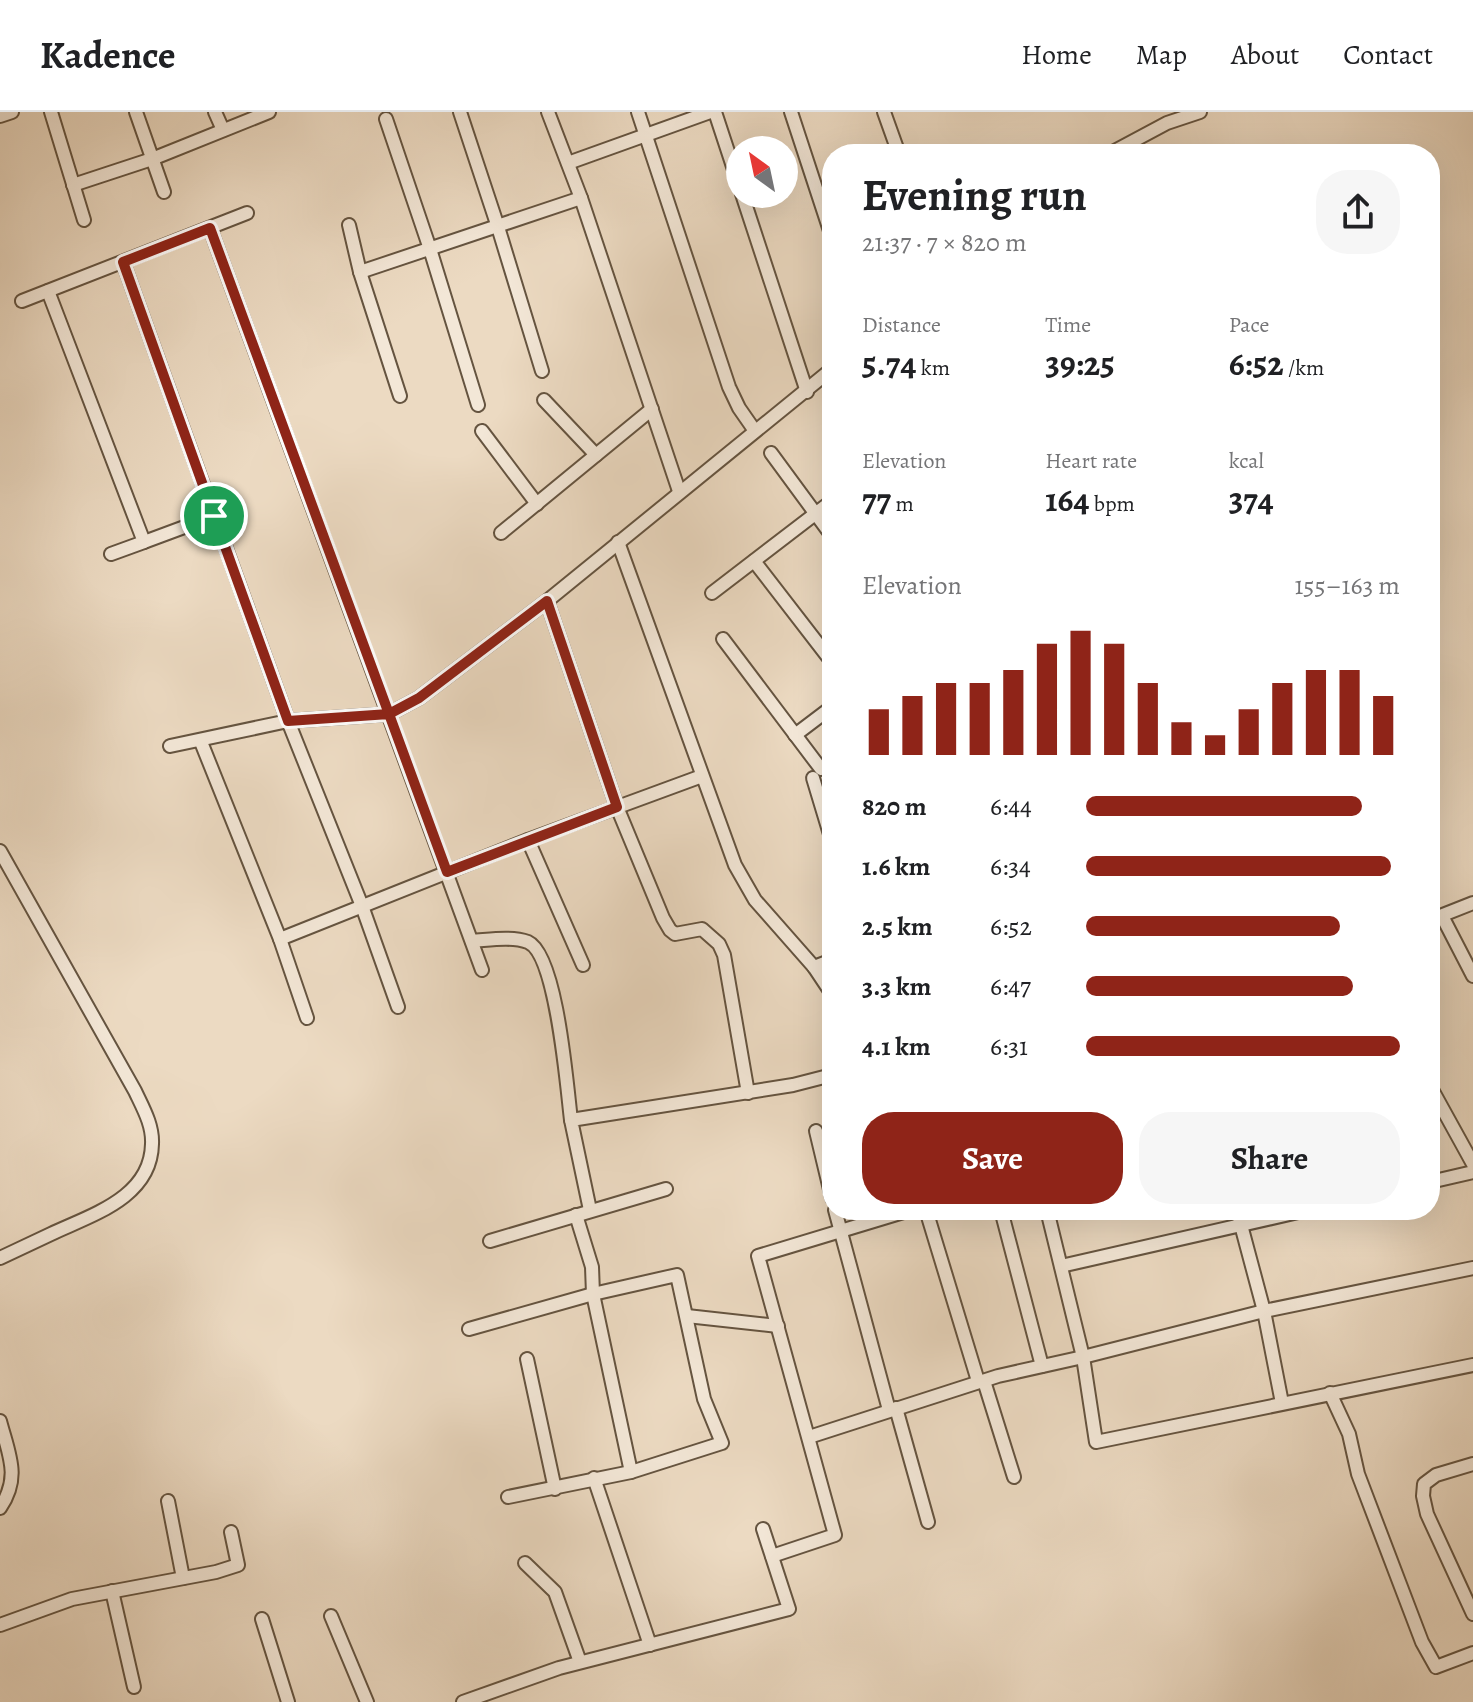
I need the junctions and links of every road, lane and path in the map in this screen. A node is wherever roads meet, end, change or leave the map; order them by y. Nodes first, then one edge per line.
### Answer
1 (12, 112) edge
2 (51, 112) edge
3 (136, 112) edge
4 (215, 112) edge
5 (269, 112) edge
6 (460, 112) edge
7 (548, 112) edge
8 (638, 112) edge
9 (713, 112) edge
10 (791, 112) edge
11 (884, 112) edge
12 (1200, 112) edge
13 (0, 116) edge
14 (386, 119) dead end
15 (223, 130) junction
16 (646, 135) junction
17 (895, 144) edge
18 (1128, 144) edge
19 (726, 149) edge
20 (152, 159) junction
21 (568, 163) junction
22 (73, 185) junction
23 (164, 192) dead end
24 (581, 198) junction
25 (822, 207) edge
26 (747, 208) edge
27 (247, 213) dead end
28 (84, 220) dead end
29 (349, 225) dead end
30 (498, 227) junction
31 (210, 228) junction
32 (430, 249) junction
33 (123, 262) junction
34 (360, 272) junction
35 (48, 291) junction
36 (22, 301) dead end
37 (542, 371) dead end
38 (822, 378) edge
39 (807, 392) junction
40 (400, 396) dead end
41 (544, 400) dead end
42 (478, 405) dead end
43 (652, 409) junction
44 (482, 431) dead end
45 (755, 431) junction
46 (771, 453) dead end
47 (596, 455) junction
48 (679, 491) junction
49 (537, 504) junction
50 (822, 509) edge
51 (815, 514) junction
52 (214, 516) junction
53 (822, 523) edge
54 (501, 533) dead end
55 (144, 542) junction
56 (618, 542) junction
57 (111, 554) dead end
58 (754, 561) junction
59 (712, 593) dead end
60 (547, 601) junction
61 (723, 639) dead end
62 (822, 649) edge
63 (389, 714) junction
64 (822, 715) edge
65 (288, 721) junction
66 (795, 735) junction
67 (201, 742) junction
68 (170, 746) dead end
69 (702, 776) junction
70 (822, 796) edge
71 (617, 807) junction
72 (528, 840) junction
73 (0, 851) edge
74 (447, 872) junction
75 (1473, 903) edge
76 (362, 906) junction
77 (1440, 916) edge
78 (1440, 924) edge
79 (280, 939) junction
80 (472, 941) junction
81 (822, 964) edge
82 (583, 965) dead end
83 (814, 967) junction
84 (482, 970) dead end
85 (1473, 976) edge
86 (822, 979) edge
87 (398, 1007) dead end
88 (307, 1018) dead end
89 (822, 1078) edge
90 (748, 1093) junction
91 (1440, 1105) edge
92 (571, 1120) junction
93 (816, 1131) dead end
94 (822, 1156) edge
95 (1473, 1164) edge
96 (1473, 1172) edge
97 (1440, 1180) edge
98 (666, 1189) dead end
99 (590, 1210) junction
100 (576, 1215) junction
101 (837, 1220) edge
102 (877, 1220) edge
103 (929, 1220) edge
104 (1004, 1220) edge
105 (1050, 1220) edge
106 (1240, 1220) edge
107 (1263, 1220) edge
108 (1241, 1225) junction
109 (840, 1231) junction
110 (490, 1241) dead end
111 (0, 1258) edge
112 (1061, 1266) junction
113 (1473, 1268) edge
114 (593, 1294) junction
115 (1264, 1311) junction
116 (687, 1316) junction
117 (778, 1326) junction
118 (469, 1329) dead end
119 (1083, 1357) junction
120 (527, 1359) dead end
121 (1473, 1365) edge
122 (1042, 1366) junction
123 (981, 1381) junction
124 (1330, 1393) junction
125 (1282, 1403) junction
126 (892, 1409) junction
127 (0, 1421) edge
128 (809, 1437) junction
129 (1473, 1464) edge
130 (631, 1472) junction
131 (1014, 1477) dead end
132 (594, 1478) junction
133 (555, 1489) junction
134 (508, 1497) dead end
135 (168, 1501) dead end
136 (0, 1508) edge
137 (928, 1522) dead end
138 (763, 1529) dead end
139 (231, 1532) dead end
140 (772, 1556) junction
141 (525, 1563) dead end
142 (183, 1578) junction
143 (112, 1591) junction
144 (1473, 1614) edge
145 (331, 1616) dead end
146 (262, 1619) dead end
147 (0, 1625) edge
148 (650, 1645) junction
149 (1473, 1653) edge
150 (580, 1662) junction
151 (134, 1687) dead end
152 (288, 1702) edge
153 (367, 1702) edge
154 (463, 1702) edge

1 - 13 street
2 - 22 street
3 - 20 street
4 - 15 street
5 - 15 street
6 - 30 street
7 - 21 street
8 - 16 street
9 - 16 street
9 - 19 street
10 - 25 street
11 - 17 street
12 - 18 street
14 - 32 street
15 - 20 street
16 - 21 street
16 - 45 street
20 - 22 street
20 - 23 street
21 - 24 street
22 - 28 street
24 - 30 street
24 - 43 street
26 - 39 street
27 - 31 street
29 - 34 street
30 - 32 street
30 - 37 street
31 - 33 street
31 - 63 street
32 - 34 street
32 - 42 street
33 - 35 street
33 - 52 street
34 - 40 street
35 - 36 street
35 - 55 street
38 - 39 street
39 - 45 street
41 - 47 street
43 - 47 street
43 - 48 street
44 - 49 street
45 - 48 street
46 - 51 street
47 - 49 street
48 - 56 street
49 - 54 street
50 - 51 street
51 - 53 street
51 - 58 street
52 - 55 street
52 - 65 street
55 - 57 street
56 - 60 street
56 - 69 street
58 - 59 street
58 - 62 street
60 - 63 street
60 - 71 street
61 - 66 street
63 - 65 street
63 - 74 street
64 - 66 street
65 - 67 street
65 - 76 street
66 - 70 street
67 - 68 street
67 - 79 street
69 - 71 street
69 - 83 street
71 - 72 street
71 - 90 street
72 - 74 street
72 - 82 street
73 - 111 street
74 - 76 street
74 - 80 street
75 - 77 street
76 - 79 street
76 - 87 street
78 - 85 street
79 - 88 street
80 - 84 street
80 - 92 street
81 - 83 street
83 - 86 street
89 - 90 street
90 - 92 street
91 - 95 street
92 - 99 street
93 - 94 street
96 - 97 street
98 - 99 street
99 - 100 street
100 - 110 street
100 - 114 street
101 - 109 street
102 - 109 street
103 - 123 street
104 - 122 street
105 - 112 street
106 - 108 street
107 - 108 street
108 - 112 street
108 - 115 street
109 - 117 street
109 - 126 street
112 - 119 street
113 - 115 street
114 - 116 street
114 - 118 street
114 - 130 street
115 - 119 street
115 - 125 street
116 - 117 street
116 - 130 street
117 - 128 street
119 - 122 street
119 - 125 street
120 - 133 street
121 - 124 street
122 - 123 street
123 - 126 street
123 - 131 street
124 - 125 street
124 - 149 street
126 - 128 street
126 - 137 street
127 - 136 street
128 - 140 street
129 - 144 street
130 - 132 street
132 - 133 street
132 - 148 street
133 - 134 street
135 - 142 street
138 - 140 street
139 - 142 street
140 - 148 street
141 - 150 street
142 - 143 street
143 - 147 street
143 - 151 street
145 - 153 street
146 - 152 street
148 - 150 street
150 - 154 street

